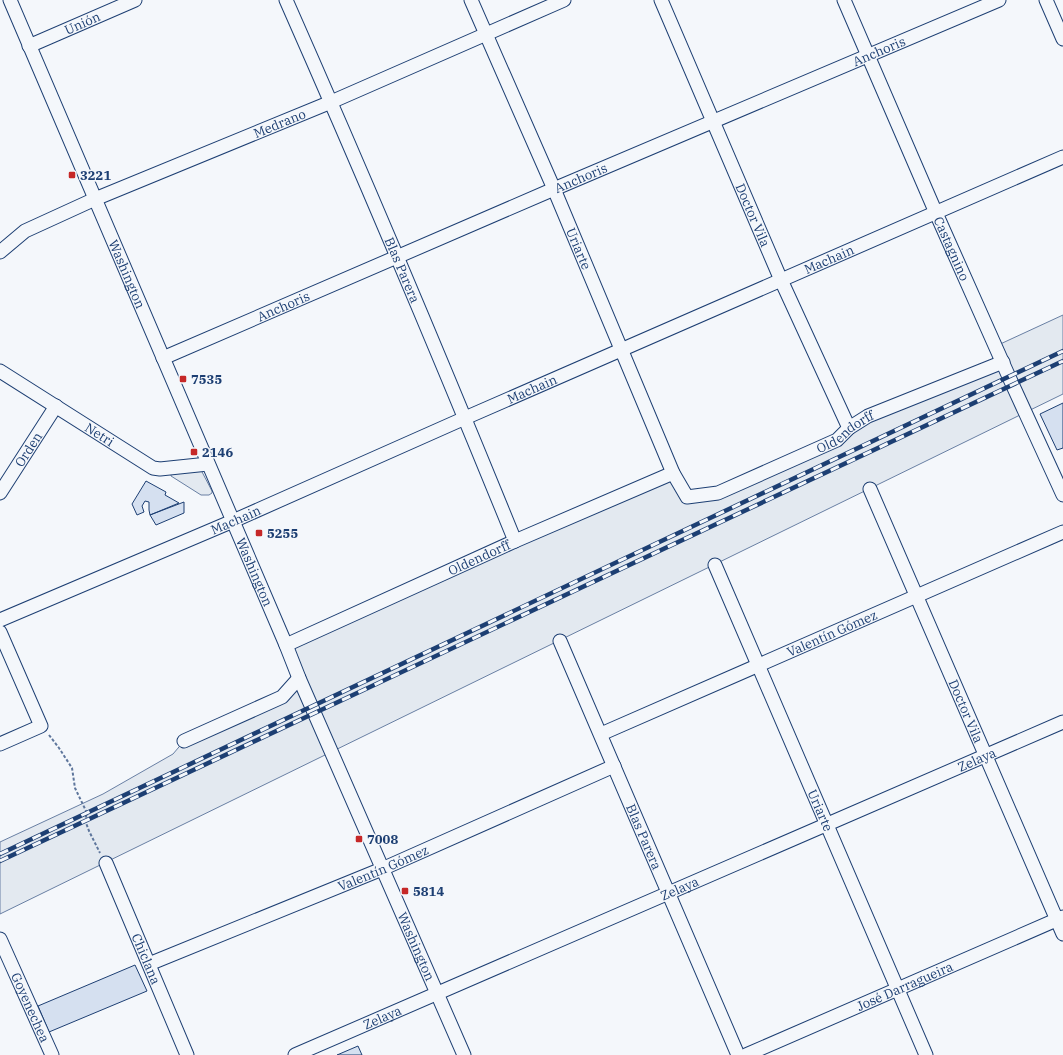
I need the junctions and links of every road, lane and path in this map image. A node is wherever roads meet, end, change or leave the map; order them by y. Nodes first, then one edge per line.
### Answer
1 (10, 0) edge
2 (135, 0) edge
3 (286, 0) edge
4 (471, 0) edge
5 (564, 0) edge
6 (661, 0) edge
7 (844, 0) edge
8 (999, 0) edge
9 (1046, 0) edge
10 (486, 34) junction
11 (1063, 39) edge
12 (29, 46) junction
13 (868, 56) junction
14 (331, 102) junction
15 (713, 122) junction
16 (1063, 157) edge
17 (554, 189) junction
18 (95, 199) junction
19 (936, 213) junction
20 (0, 252) edge
21 (397, 257) junction
22 (781, 280) junction
23 (622, 350) junction
24 (163, 358) junction
25 (1003, 362) junction
26 (0, 371) edge
27 (56, 406) junction
28 (465, 418) junction
29 (849, 428) junction
30 (208, 464) junction
31 (673, 473) junction
32 (870, 489) dead end
33 (0, 493) edge
34 (1063, 495) edge
35 (687, 497) joint
36 (233, 522) junction
37 (1063, 532) edge
38 (515, 541) junction
39 (715, 565) dead end
40 (916, 596) junction
41 (0, 620) edge
42 (0, 632) edge
43 (560, 641) dead end
44 (286, 645) junction
45 (758, 665) junction
46 (299, 678) junction
47 (1063, 722) edge
48 (42, 726) junction
49 (601, 734) junction
50 (184, 741) dead end
51 (0, 744) edge
52 (986, 756) junction
53 (614, 766) junction
54 (827, 825) junction
55 (106, 863) joint
56 (382, 869) junction
57 (669, 893) junction
58 (1060, 919) edge
59 (1063, 934) edge
60 (0, 939) edge
61 (149, 964) junction
62 (898, 989) junction
63 (437, 994) junction
64 (52, 1055) edge
65 (188, 1055) edge
66 (295, 1055) edge
67 (464, 1055) edge
68 (738, 1055) edge
69 (746, 1055) edge
70 (926, 1055) edge

1 - 12 street, Washington
2 - 12 street, Unión
3 - 14 street, Blas Parera
4 - 10 street, Uriarte
5 - 10 street, Medrano
6 - 15 street, Doctor Vila
7 - 13 street, Castagnino
8 - 13 street, Anchoris
9 - 11 street
10 - 14 street, Medrano
10 - 17 street, Uriarte
12 - 18 street, Washington
13 - 15 street, Anchoris
13 - 19 street, Castagnino
14 - 18 street, Medrano
14 - 21 street, Blas Parera
15 - 17 street, Anchoris
15 - 22 street, Doctor Vila
16 - 19 street, Machain
17 - 21 street, Anchoris
17 - 23 street, Uriarte
18 - 20 street, Medrano
18 - 24 street, Washington
19 - 22 street, Machain
19 - 25 street, Castagnino
21 - 24 street, Anchoris
21 - 28 street, Blas Parera
22 - 23 street, Machain
22 - 29 street, Doctor Vila
23 - 28 street, Machain
23 - 31 street, Uriarte
24 - 30 street, Washington
25 - 29 street, Oldendorff
25 - 34 street, Castagnino
26 - 27 street, Netri
27 - 30 street, Netri
27 - 33 street, Orden
28 - 36 street, Machain
28 - 38 street, Blas Parera
29 - 35 street, Oldendorff
30 - 36 street, Washington
31 - 35 street, Uriarte
31 - 38 street, Oldendorff
32 - 40 street, Doctor Vila
36 - 41 street, Machain
36 - 44 street, Washington
37 - 40 street, Valentín Gómez
38 - 44 street, Oldendorff
39 - 45 street, Uriarte
40 - 45 street, Valentín Gómez
40 - 52 street, Doctor Vila
42 - 48 street
43 - 49 street, Blas Parera
44 - 46 street, Washington
45 - 49 street, Valentín Gómez
45 - 54 street, Uriarte
46 - 50 street
46 - 56 street, Washington
47 - 52 street, Zelaya
48 - 51 street
48 - 55 path
49 - 53 street, Blas Parera
52 - 54 street, Zelaya
52 - 58 street, Doctor Vila
53 - 56 street, Valentín Gómez
53 - 57 street, Blas Parera
54 - 57 street, Zelaya
54 - 62 street, Uriarte
55 - 61 street, Chiclana
56 - 61 street, Valentín Gómez
56 - 63 street, Washington
57 - 63 street, Zelaya
57 - 68 street, Blas Parera
58 - 59 street, Doctor Vila
58 - 62 street, José Darragueira
60 - 64 street, Goyenechea
61 - 65 street, Chiclana
62 - 69 street, José Darragueira
62 - 70 street, Uriarte
63 - 66 street, Zelaya
63 - 67 street, Washington

